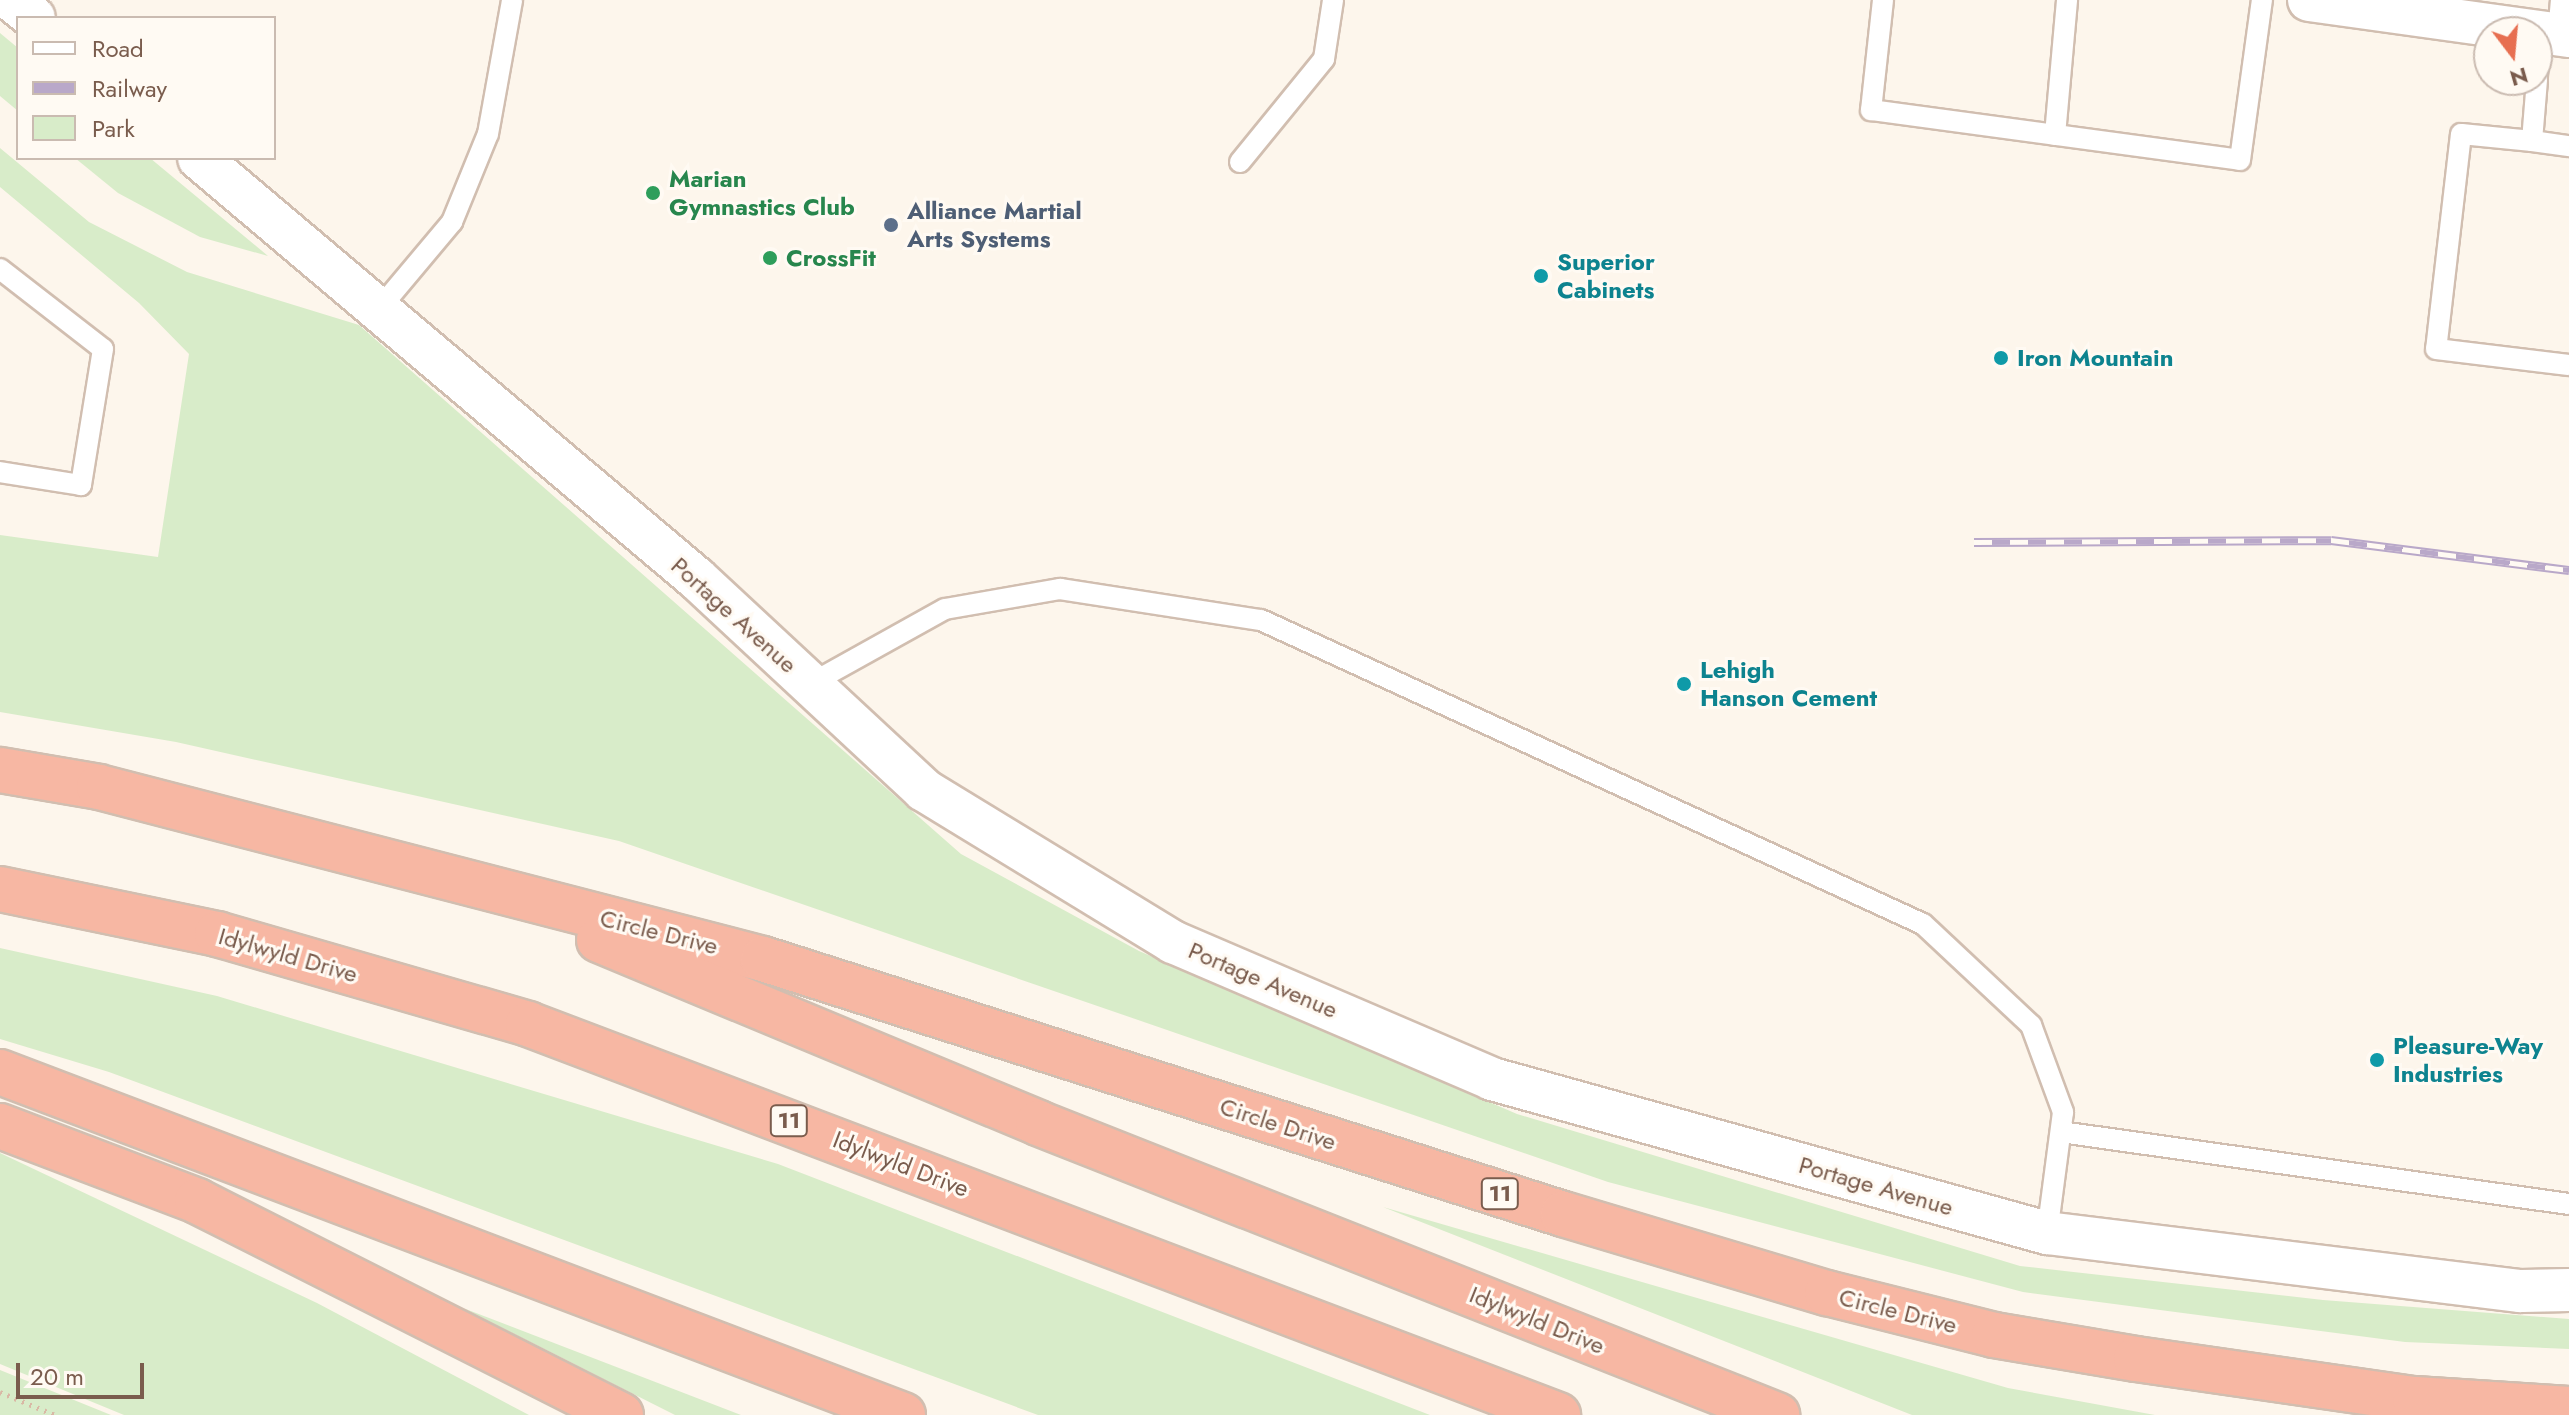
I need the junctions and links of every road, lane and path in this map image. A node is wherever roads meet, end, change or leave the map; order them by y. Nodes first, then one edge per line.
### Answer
1 (12, 0) edge
2 (512, 0) edge
3 (1333, 0) edge
4 (1883, 0) edge
5 (2067, 0) edge
6 (2262, 0) edge
7 (2309, 0) edge
8 (32, 16) edge
9 (2557, 26) edge
10 (2536, 96) edge
11 (2055, 135) junction
12 (2532, 141) junction
13 (2569, 146) edge
14 (201, 160) edge
15 (1240, 162) dead end
16 (0, 269) edge
17 (379, 309) junction
18 (2569, 365) edge
19 (0, 472) edge
20 (810, 684) junction
21 (0, 770) edge
22 (453, 880) junction
23 (0, 889) edge
24 (0, 1072) edge
25 (0, 1126) edge
26 (2061, 1132) junction
27 (2569, 1204) edge
28 (2047, 1233) junction
29 (2569, 1290) edge
30 (0, 1392) edge
31 (2569, 1409) edge
32 (55, 1415) edge
33 (621, 1415) edge
34 (903, 1415) edge
35 (1558, 1415) edge
36 (1777, 1415) edge

1 - 8 street
2 - 17 lane
3 - 15 lane
4 - 11 lane
5 - 11 lane
6 - 11 lane
7 - 9 street
10 - 12 lane
12 - 13 lane
12 - 18 lane
14 - 17 street, Portage Avenue
16 - 19 lane
17 - 20 street, Portage Avenue
20 - 26 lane
20 - 28 street, Portage Avenue
21 - 22 highway, Circle Drive / 11
22 - 31 highway, Circle Drive / 11
22 - 36 highway, Idylwyld Drive / 11
23 - 35 highway, Idylwyld Drive / 11
24 - 34 highway
25 - 33 highway
26 - 27 lane
26 - 28 lane
28 - 29 street, Portage Avenue
30 - 32 path

